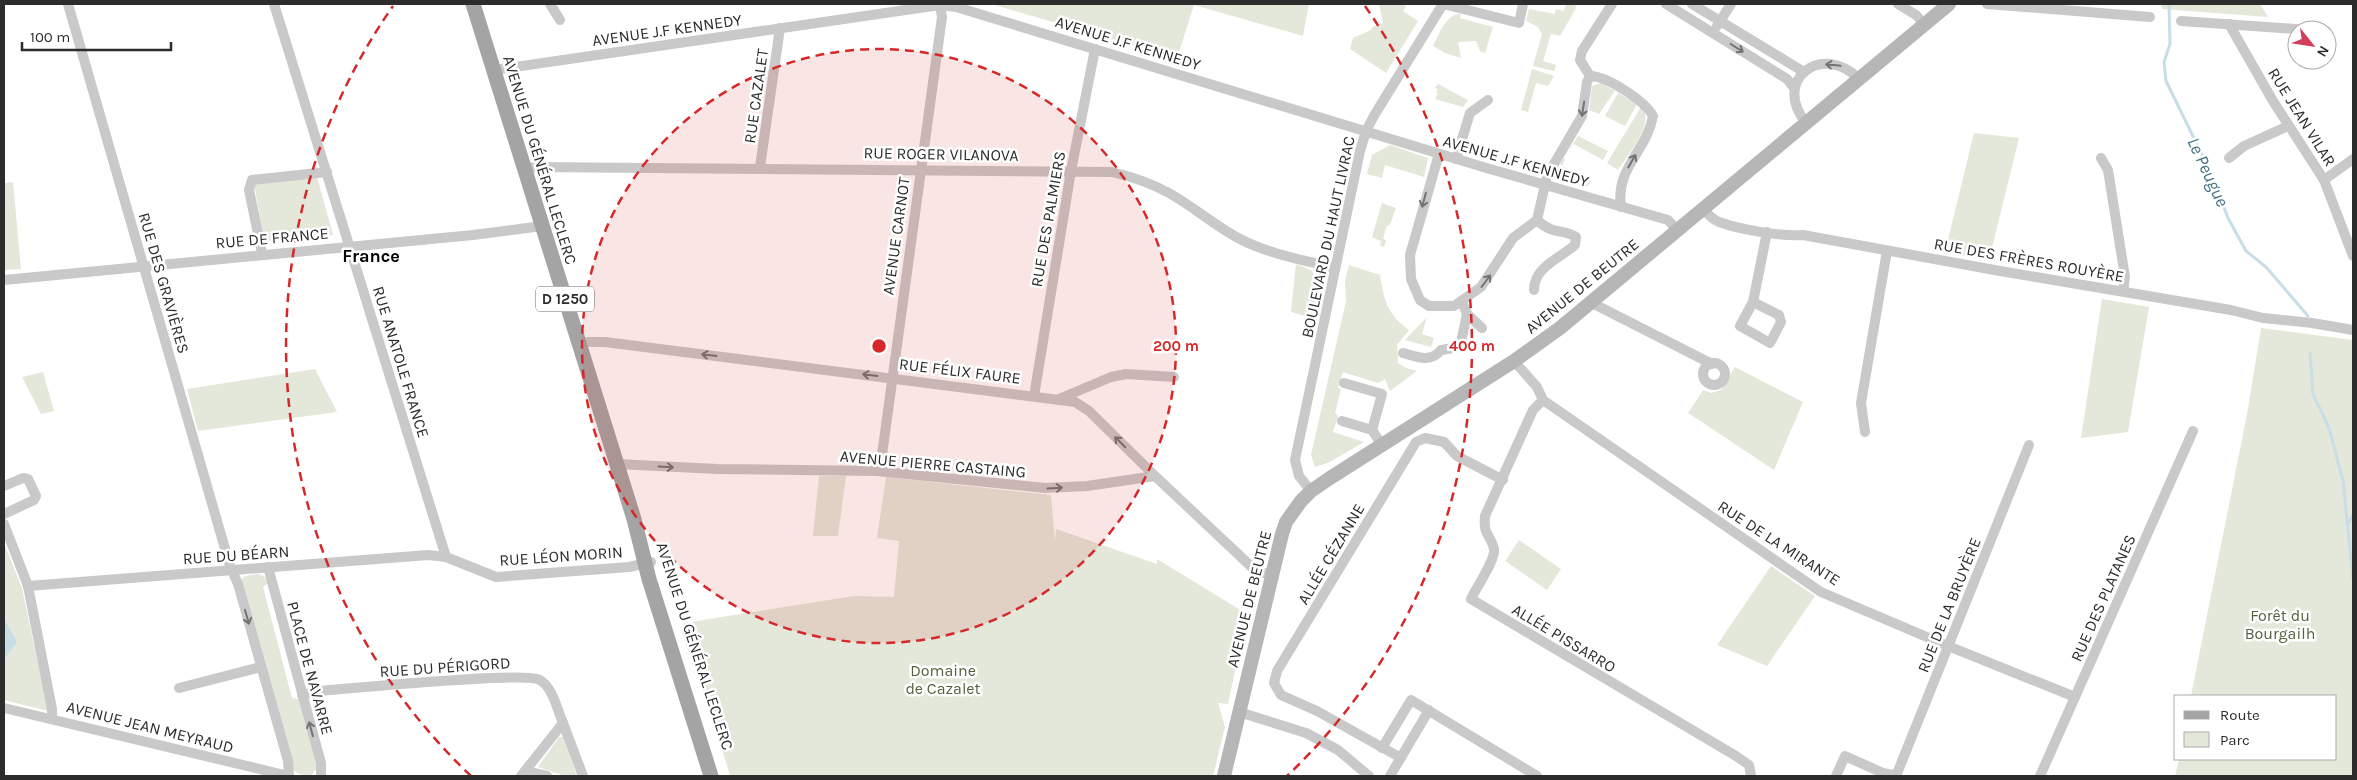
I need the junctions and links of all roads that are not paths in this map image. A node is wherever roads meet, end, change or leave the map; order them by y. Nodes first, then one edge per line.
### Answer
1 (68, 4) edge
2 (274, 4) edge
3 (473, 4) edge
4 (550, 4) edge
5 (1443, 4) edge
6 (1523, 4) edge
7 (1612, 4) edge
8 (1666, 4) edge
9 (1692, 4) edge
10 (1732, 4) edge
11 (1898, 4) edge
12 (1949, 4) edge
13 (1987, 4) edge
14 (940, 5) edge
15 (919, 6) edge
16 (2150, 17) dead end
17 (560, 20) dead end
18 (2181, 21) dead end
19 (1720, 22) junction
20 (1924, 24) junction
21 (2228, 24) junction
22 (780, 28) junction
23 (2287, 28) edge
24 (1713, 33) junction
25 (1095, 49) junction
26 (494, 70) junction
27 (1804, 72) junction
28 (1590, 76) junction
29 (1859, 79) junction
30 (1794, 88) junction
31 (1488, 100) dead end
32 (1807, 124) junction
33 (2288, 126) junction
34 (1366, 131) junction
35 (1439, 154) junction
36 (2101, 158) dead end
37 (2229, 158) dead end
38 (1456, 159) junction
39 (2353, 160) edge
40 (760, 168) junction
41 (524, 169) junction
42 (920, 169) junction
43 (1071, 171) junction
44 (327, 172) junction
45 (2324, 180) junction
46 (1546, 185) junction
47 (1621, 207) junction
48 (1704, 209) junction
49 (1537, 220) junction
50 (542, 226) junction
51 (1678, 231) junction
52 (1767, 232) junction
53 (349, 246) junction
54 (1888, 251) junction
55 (262, 253) junction
56 (2353, 256) edge
57 (144, 266) junction
58 (1335, 268) junction
59 (4, 280) edge
60 (1534, 290) dead end
61 (2123, 291) junction
62 (1462, 302) junction
63 (1754, 302) dead end
64 (1592, 303) junction
65 (1467, 314) junction
66 (1482, 328) dead end
67 (2353, 330) edge
68 (579, 345) junction
69 (1403, 353) dead end
70 (1514, 362) junction
71 (1712, 364) dead end
72 (892, 377) junction
73 (1174, 377) dead end
74 (1344, 383) dead end
75 (1034, 396) junction
76 (1058, 399) junction
77 (1543, 400) junction
78 (1342, 421) dead end
79 (1372, 430) junction
80 (2193, 431) dead end
81 (1865, 432) dead end
82 (1382, 445) junction
83 (2029, 446) dead end
84 (617, 464) junction
85 (877, 471) junction
86 (1155, 476) junction
87 (1503, 480) junction
88 (4, 486) edge
89 (1311, 491) junction
90 (4, 514) edge
91 (4, 524) edge
92 (446, 557) junction
93 (649, 562) junction
94 (268, 568) junction
95 (232, 570) junction
96 (1271, 574) junction
97 (28, 586) junction
98 (1948, 646) junction
99 (261, 667) junction
100 (179, 688) dead end
101 (302, 695) junction
102 (2075, 697) junction
103 (4, 708) edge
104 (1428, 710) junction
105 (1239, 712) junction
106 (52, 719) junction
107 (563, 723) junction
108 (1382, 748) junction
109 (1401, 758) junction
110 (1751, 773) edge
111 (523, 774) edge
112 (289, 776) edge
113 (321, 776) edge
114 (546, 776) edge
115 (583, 776) edge
116 (711, 776) edge
117 (719, 776) edge
118 (1224, 776) edge
119 (1369, 776) edge
120 (1390, 776) edge
121 (1537, 776) edge
122 (1836, 776) edge
123 (1896, 776) edge
124 (2040, 776) edge

1 - 57 street, RUE DES GRAVIÈRES
2 - 44 street, RUE ANATOLE FRANCE
3 - 26 main road, AVENUE DU GÉNÉRAL LECLERC / D 1250
4 - 17 street
5 - 6 street
5 - 34 street, BOULEVARD DU HAUT LIVRAC
7 - 28 street
8 - 24 street
9 - 19 street
10 - 19 street
11 - 20 street
12 - 20 street, AVENUE DE BEUTRE
13 - 16 street
14 - 15 street, AVENUE J.F KENNEDY
14 - 25 street, AVENUE J.F KENNEDY
14 - 42 street, AVENUE CARNOT
15 - 22 street, AVENUE J.F KENNEDY
18 - 21 street
19 - 24 street
19 - 27 street
20 - 29 street, AVENUE DE BEUTRE
21 - 23 street
21 - 33 street, RUE JEAN VILAR
22 - 26 street, AVENUE J.F KENNEDY
22 - 40 street, RUE CAZALET
24 -> 30 street
25 - 34 street, AVENUE J.F KENNEDY
25 - 43 street, RUE DES PALMIERS
26 - 41 main road, AVENUE DU GÉNÉRAL LECLERC / D 1250
29 -> 27 street
27 - 30 street
28 -> 46 street
47 -> 28 street
29 - 32 street, AVENUE DE BEUTRE
30 - 32 street
31 - 38 street
32 - 48 street, AVENUE DE BEUTRE
33 - 37 street
33 - 45 street, RUE JEAN VILAR
34 - 35 street, AVENUE J.F KENNEDY
34 - 58 street, BOULEVARD DU HAUT LIVRAC
35 - 38 street, AVENUE J.F KENNEDY
35 -> 62 street
36 - 61 street
38 - 46 street, AVENUE J.F KENNEDY
39 - 45 street
40 - 41 street, RUE ROGER VILANOVA
40 - 42 street, RUE ROGER VILANOVA
41 - 50 main road, AVENUE DU GÉNÉRAL LECLERC / D 1250
42 - 43 street, RUE ROGER VILANOVA
42 - 72 street, AVENUE CARNOT
43 - 58 street, RUE ROGER VILANOVA
43 - 75 street, RUE DES PALMIERS
44 - 53 street, RUE ANATOLE FRANCE
44 - 55 street
45 - 56 street, RUE JEAN VILAR
46 - 47 street, AVENUE J.F KENNEDY
46 - 49 street
47 - 51 street, AVENUE J.F KENNEDY
48 - 51 street, AVENUE DE BEUTRE
48 - 52 street, RUE DES FRÈRES ROUYÈRE
49 - 60 street
62 -> 49 street
50 - 53 street, RUE DE FRANCE
50 - 68 main road, AVENUE DU GÉNÉRAL LECLERC / D 1250
51 - 64 street, AVENUE DE BEUTRE
52 - 54 street, RUE DES FRÈRES ROUYÈRE
52 - 63 street
53 - 55 street, RUE DE FRANCE
53 - 92 street, RUE ANATOLE FRANCE
54 - 61 street, RUE DES FRÈRES ROUYÈRE
54 - 81 street
55 - 57 street, RUE DE FRANCE
57 - 59 street, RUE DE FRANCE
57 - 95 street, RUE DES GRAVIÈRES
58 - 89 street, BOULEVARD DU HAUT LIVRAC
61 - 67 street, RUE DES FRÈRES ROUYÈRE
62 - 65 street
64 - 70 street, AVENUE DE BEUTRE
64 - 71 street
65 - 66 street
65 - 69 street
72 -> 68 street, RUE FÉLIX FAURE
68 - 84 main road, AVENUE DU GÉNÉRAL LECLERC / D 1250
70 - 77 street, RUE DE LA MIRANTE
70 - 82 street, AVENUE DE BEUTRE
72 - 75 street, RUE FÉLIX FAURE
72 - 85 street, AVENUE CARNOT
73 - 76 street
74 - 79 street
75 - 76 street, RUE FÉLIX FAURE
86 -> 76 street, RUE FÉLIX FAURE
77 - 87 street
77 - 98 street, RUE DE LA MIRANTE
78 - 79 street
79 - 82 street
80 - 102 street, RUE DES PLATANES
82 - 89 street, AVENUE DE BEUTRE
83 - 98 street, RUE DE LA BRUYÈRE
84 -> 85 street, AVENUE PIERRE CASTAING
84 - 93 main road, AVENUE DU GÉNÉRAL LECLERC / D 1250
85 -> 86 street, AVENUE PIERRE CASTAING
86 - 96 street, RUE FÉLIX FAURE
87 - 108 street, ALLÉE CÉZANNE
87 - 110 street, ALLÉE PISSARRO
88 - 90 street
89 - 96 street, AVENUE DE BEUTRE
91 - 97 street
92 - 93 street, RUE LÉON MORIN
92 - 94 street, RUE DU BÉARN
93 - 116 main road, AVENUE DU GÉNÉRAL LECLERC / D 1250
93 - 117 main road, AVENUE DU GÉNÉRAL LECLERC / D 1250
94 - 95 street, RUE DU BÉARN
94 - 101 street, PLACE DE NAVARRE
95 - 97 street, RUE DU BÉARN
95 -> 99 street
96 - 105 street, AVENUE DE BEUTRE
97 - 106 street
98 - 102 street, RUE DE LA MIRANTE
98 - 123 street, RUE DE LA BRUYÈRE
99 - 100 street
99 - 112 street
101 - 107 street, RUE DU PÉRIGORD
113 -> 101 street, PLACE DE NAVARRE
102 - 124 street, RUE DES PLATANES
103 - 106 street, AVENUE JEAN MEYRAUD
104 - 108 street
104 - 109 street
104 - 121 street
105 - 118 street, AVENUE DE BEUTRE
105 - 119 street
106 - 112 street, AVENUE JEAN MEYRAUD
107 - 111 street
107 - 115 street, RUE DU PÉRIGORD
108 - 109 street
109 - 120 street
111 - 114 street
122 - 123 street

